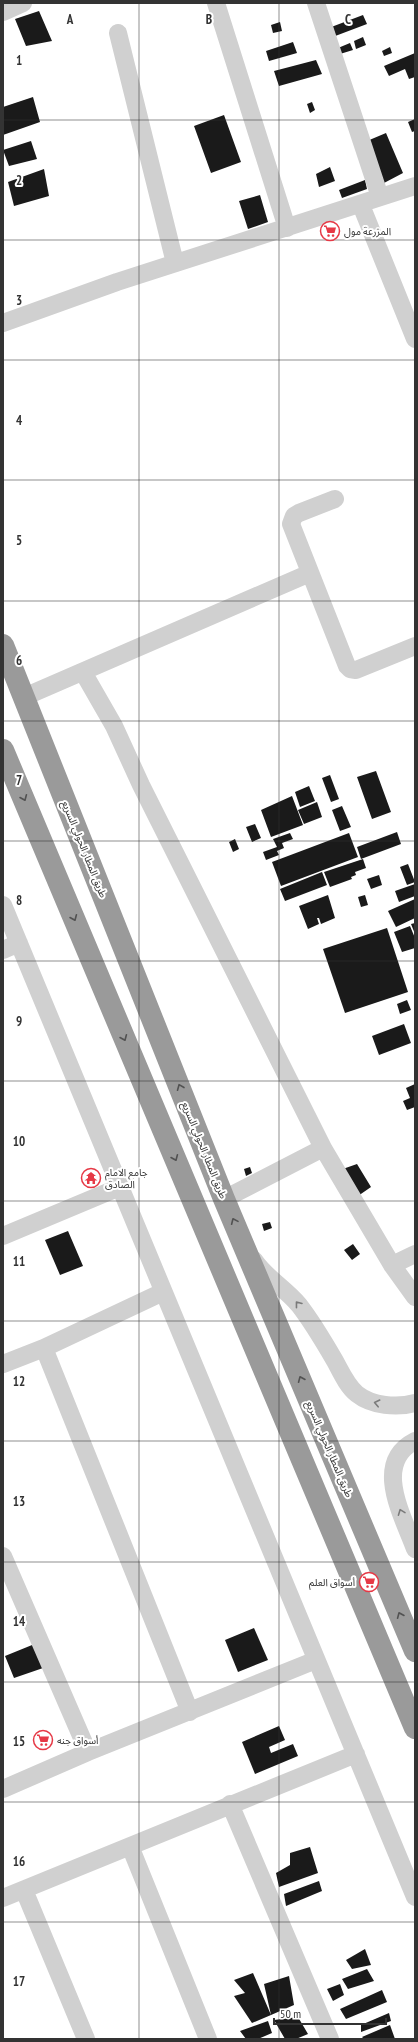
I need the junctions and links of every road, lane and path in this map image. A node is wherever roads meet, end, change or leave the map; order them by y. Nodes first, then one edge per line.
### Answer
1 (23, 3) edge
2 (216, 3) edge
3 (316, 3) edge
4 (3, 12) edge
5 (118, 33) dead end
6 (415, 186) edge
7 (380, 198) junction
8 (361, 205) junction
9 (287, 228) junction
10 (175, 263) junction
11 (3, 323) edge
12 (415, 339) edge
13 (335, 500) dead end
14 (310, 573) junction
15 (415, 646) edge
16 (5, 654) edge
17 (83, 672) junction
18 (24, 697) junction
19 (3, 750) edge
20 (3, 905) edge
21 (11, 947) edge
22 (323, 1148) junction
23 (120, 1187) junction
24 (224, 1199) junction
25 (3, 1236) edge
26 (245, 1245) junction
27 (415, 1254) edge
28 (392, 1265) junction
29 (163, 1292) junction
30 (415, 1298) edge
31 (44, 1348) junction
32 (3, 1364) edge
33 (415, 1403) edge
34 (415, 1441) edge
35 (415, 1549) edge
36 (3, 1556) edge
37 (415, 1651) edge
38 (316, 1660) junction
39 (190, 1712) junction
40 (415, 1728) edge
41 (88, 1752) junction
42 (356, 1754) junction
43 (3, 1789) edge
44 (230, 1804) junction
45 (130, 1846) junction
46 (24, 1890) junction
47 (415, 1897) edge
48 (3, 1898) edge
49 (86, 2039) edge
50 (208, 2039) edge
51 (330, 2039) edge

1 - 4 street
2 - 9 street
3 - 7 street
5 - 10 street
6 - 7 street
7 - 8 street
8 - 9 street
8 - 12 street
9 - 10 street
10 - 11 street
13 - 14 street
14 - 15 street
14 - 17 street
16 - 18 highway, طريق المطار الحولي السريع
17 - 18 street
17 - 22 street
24 -> 18 highway, طريق المطار الحولي السريع
19 -> 40 highway
20 - 21 street
21 - 23 street
22 - 24 street
22 - 28 street
23 - 25 street
23 - 29 street
26 -> 24 highway, طريق المطار الحولي السريع
33 -> 26 street
37 -> 26 highway, طريق المطار الحولي السريع
27 - 28 street
28 - 30 street
29 - 31 street
29 - 38 street
31 - 32 street
31 - 39 street
35 -> 34 street
36 - 41 street
38 - 39 street
38 - 42 street
39 - 41 street
41 - 43 street
42 - 44 street
42 - 47 street
44 - 45 street
44 - 51 street
45 - 46 street
45 - 50 street
46 - 48 street
46 - 49 street

